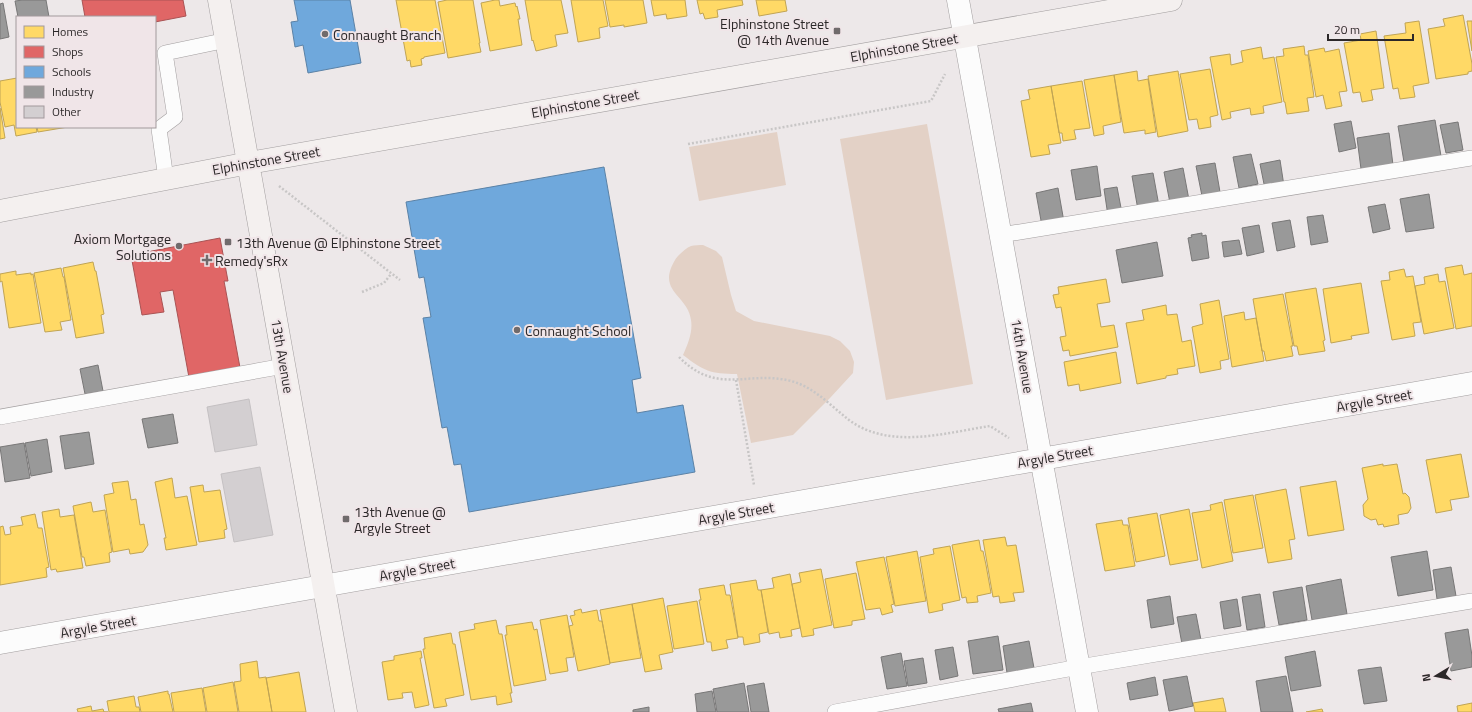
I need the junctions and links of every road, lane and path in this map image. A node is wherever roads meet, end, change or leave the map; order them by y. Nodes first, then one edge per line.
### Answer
1 (219, 0) edge
2 (958, 0) edge
3 (1172, 0) edge
4 (965, 36) junction
5 (226, 40) junction
6 (688, 144) dead end
7 (1472, 158) edge
8 (249, 163) junction
9 (166, 179) junction
10 (0, 211) edge
11 (1001, 235) junction
12 (391, 274) junction
13 (400, 280) dead end
14 (362, 292) dead end
15 (679, 357) dead end
16 (284, 366) junction
17 (736, 380) junction
18 (1472, 383) edge
19 (0, 417) edge
20 (1041, 458) junction
21 (758, 509) junction
22 (324, 586) junction
23 (1472, 601) edge
24 (0, 643) edge
25 (1079, 667) junction
26 (346, 712) edge
27 (835, 712) edge
28 (1087, 712) edge

1 - 5 street, 13th Avenue
2 - 4 street, 14th Avenue
3 - 4 street, Elphinstone Street
4 - 6 path
4 - 8 street, Elphinstone Street
4 - 11 street, 14th Avenue
5 - 8 street, 13th Avenue
5 - 9 lane
7 - 11 lane
8 - 9 street, Elphinstone Street
8 - 12 path
8 - 16 street, 13th Avenue
9 - 10 street, Elphinstone Street
11 - 20 street, 14th Avenue
12 - 13 path
12 - 14 path
15 - 17 path
16 - 19 lane
16 - 22 street, 13th Avenue
17 - 20 path
17 - 21 path
18 - 20 street, Argyle Street
20 - 21 street, Argyle Street
20 - 25 street, 14th Avenue
21 - 22 street, Argyle Street
22 - 24 street, Argyle Street
22 - 26 street, 13th Avenue
23 - 25 lane
25 - 27 lane
25 - 28 street, 14th Avenue

